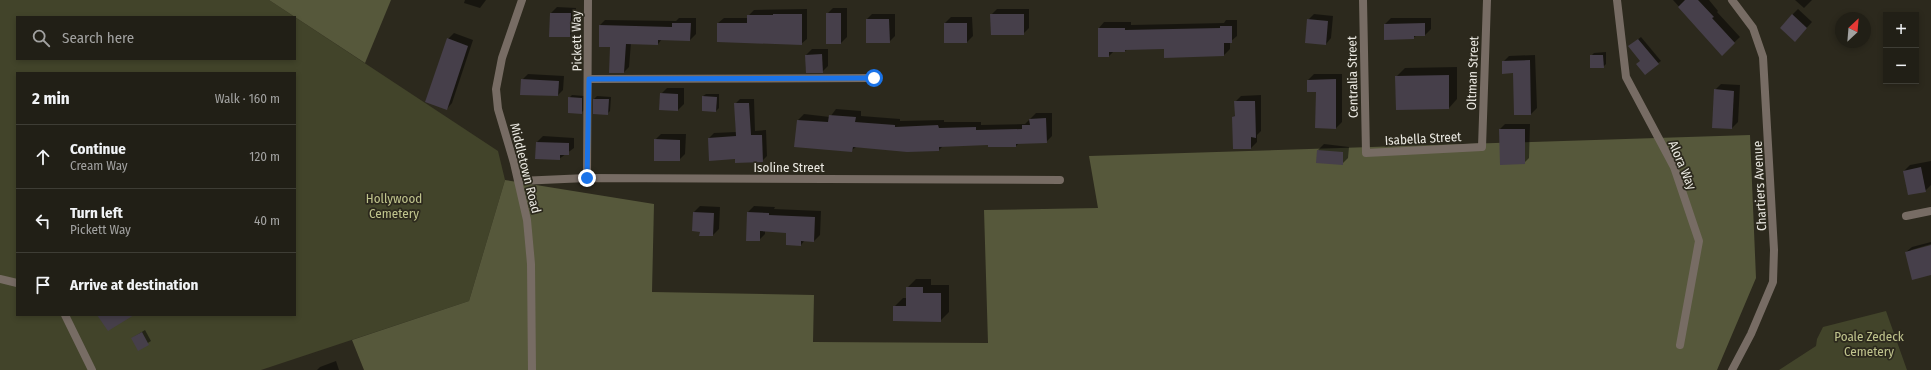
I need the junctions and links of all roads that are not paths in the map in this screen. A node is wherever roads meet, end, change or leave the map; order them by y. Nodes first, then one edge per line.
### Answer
1 (522, 0) edge
2 (588, 0) edge
3 (1363, 0) edge
4 (1487, 0) edge
5 (1617, 0) edge
6 (1736, 1) edge
7 (874, 78) dead end
8 (589, 79) junction
9 (1482, 147) joint
10 (1366, 153) joint
11 (587, 178) junction
12 (1060, 180) dead end
13 (519, 181) junction
14 (1931, 211) edge
15 (1906, 216) dead end
16 (0, 279) edge
17 (16, 283) edge
18 (65, 316) edge
19 (1680, 345) dead end
20 (92, 370) edge
21 (532, 370) edge
22 (1732, 370) edge

1 - 13 street, Middletown Road
2 - 8 street, Pickett Way
3 - 10 street, Centralia Street
4 - 9 street, Oltman Street
5 - 19 street, Alora Way
6 - 22 street, Chartiers Avenue
7 - 8 street
8 - 11 street, Pickett Way
9 - 10 street, Isabella Street
11 - 12 street, Isoline Street
11 - 13 street, Isoline Street
13 - 21 street, Middletown Road
14 - 15 street
16 - 17 street
18 - 20 street

